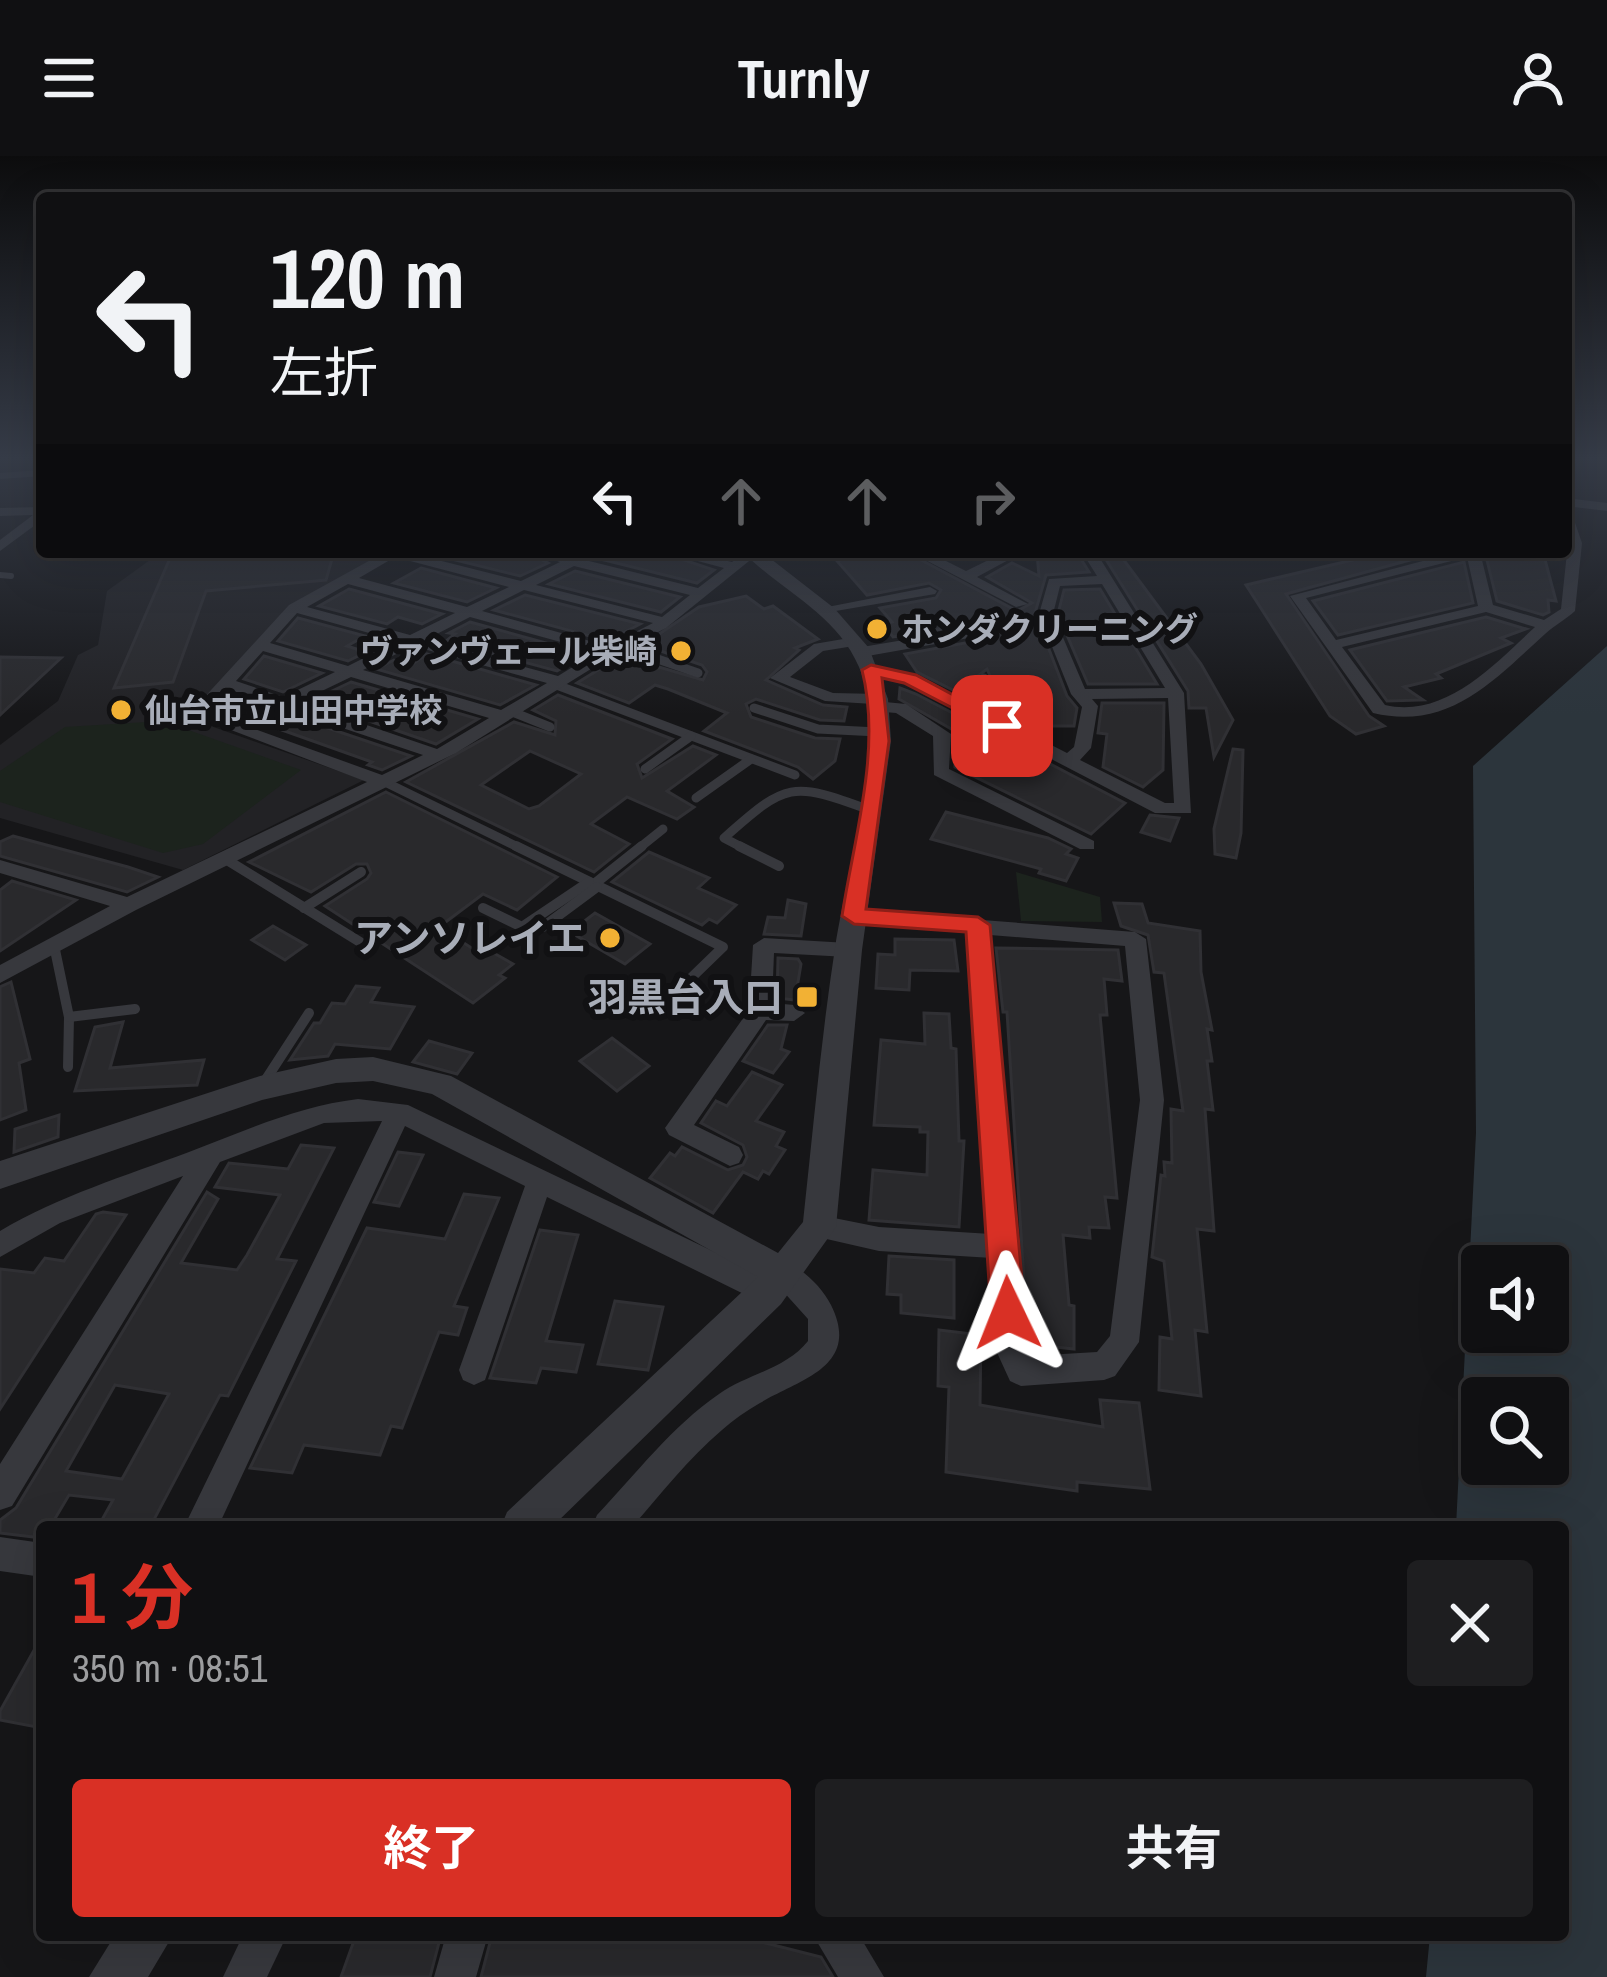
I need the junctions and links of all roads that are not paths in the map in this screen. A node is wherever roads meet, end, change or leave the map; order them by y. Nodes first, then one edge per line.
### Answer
1 (1575, 545) edge
2 (384, 558) edge
3 (417, 558) edge
4 (440, 558) edge
5 (556, 558) edge
6 (574, 558) edge
7 (745, 558) edge
8 (747, 558) edge
9 (929, 558) edge
10 (1004, 558) edge
11 (1093, 558) edge
12 (1449, 558) edge
13 (1474, 558) edge
14 (566, 561) junction
15 (432, 562) junction
16 (0, 575) edge
17 (11, 576) dead end
18 (968, 576) junction
19 (347, 579) junction
20 (1108, 580) junction
21 (520, 585) junction
22 (930, 591) dead end
23 (703, 594) junction
24 (1021, 604) dead end
25 (294, 608) junction
26 (1486, 608) junction
27 (824, 610) junction
28 (469, 611) junction
29 (665, 622) junction
30 (1546, 625) junction
31 (981, 632) dead end
32 (411, 640) junction
33 (260, 645) junction
34 (1333, 645) junction
35 (615, 648) junction
36 (346, 673) junction
37 (698, 673) dead end
38 (984, 678) dead end
39 (225, 683) junction
40 (556, 683) junction
41 (870, 684) junction
42 (1176, 693) junction
43 (1079, 694) junction
44 (285, 703) junction
45 (754, 708) dead end
46 (506, 714) junction
47 (1002, 726) junction
48 (236, 727) junction
49 (550, 727) dead end
50 (691, 736) junction
51 (439, 755) junction
52 (751, 759) junction
53 (1069, 761) junction
54 (645, 769) dead end
55 (795, 775) dead end
56 (387, 783) junction
57 (696, 798) dead end
58 (870, 810) junction
59 (663, 829) dead end
60 (1087, 845) dead end
61 (227, 860) junction
62 (779, 866) dead end
63 (4, 871) edge
64 (361, 872) dead end
65 (593, 884) junction
66 (129, 904) junction
67 (304, 908) junction
68 (483, 908) dead end
69 (854, 916) junction
70 (978, 925) junction
71 (543, 927) dead end
72 (360, 942) dead end
73 (54, 945) junction
74 (848, 950) junction
75 (25, 962) junction
76 (0, 964) edge
77 (0, 975) edge
78 (642, 1009) dead end
79 (135, 1010) dead end
80 (760, 1011) junction
81 (309, 1013) dead end
82 (794, 1013) dead end
83 (70, 1017) junction
84 (68, 1067) dead end
85 (260, 1088) junction
86 (399, 1112) junction
87 (211, 1154) junction
88 (730, 1155) dead end
89 (0, 1174) edge
90 (538, 1182) junction
91 (819, 1227) junction
92 (0, 1245) edge
93 (1006, 1247) junction
94 (776, 1283) junction
95 (474, 1370) dead end
96 (0, 1493) edge
97 (204, 1521) edge
98 (528, 1521) edge
99 (615, 1521) edge
100 (0, 1555) edge
101 (36, 1559) edge
102 (143, 1941) edge
103 (263, 1941) edge
104 (465, 1941) edge
105 (838, 1941) edge
106 (116, 1977) edge
107 (244, 1977) edge
108 (455, 1977) edge
109 (863, 1977) edge

1 - 30 street
2 - 19 street
3 - 15 street
4 - 15 street
5 - 14 street
6 - 14 street
7 - 23 street
8 - 27 street
9 - 18 street
10 - 18 street
11 - 20 street
12 - 34 street
13 - 26 street
14 - 21 street
14 - 23 street
15 - 21 street
16 - 17 lane
18 - 24 street
19 - 25 street
19 - 28 street
20 - 42 street
20 - 43 street
21 - 28 street
21 - 29 street
22 - 27 street
23 - 29 street
25 - 32 street
25 - 33 street
26 - 30 street
26 - 34 street
27 - 41 street
28 - 32 street
28 - 35 street
29 - 35 street
30 - 34 street
31 - 41 street
32 - 36 street
32 - 40 street
33 - 36 street
33 - 39 street
35 - 37 lane
35 - 40 street
36 - 44 street
36 - 46 street
38 - 47 lane
39 - 44 street
39 - 48 street
40 - 46 street
40 - 50 lane
41 - 45 lane
41 - 47 street
41 - 58 street
41 - 60 street
42 - 43 street
42 - 53 street
43 - 53 street
44 - 48 street
44 - 51 street
46 - 49 lane
46 - 51 street
47 - 53 street
48 - 56 street
50 - 52 lane
50 - 54 lane
51 - 56 street
52 - 55 lane
52 - 57 lane
56 - 61 street
56 - 65 lane
58 - 62 lane
58 - 69 street
59 - 65 lane
61 - 66 street
61 - 67 lane
63 - 66 street
64 - 67 lane
65 - 68 lane
65 - 71 lane
65 - 78 lane
66 - 73 street
67 - 72 lane
69 - 70 street
69 - 74 street
70 - 93 street
70 - 93 street
73 - 75 street
73 - 83 lane
74 - 80 street
74 - 91 street
75 - 76 street
75 - 77 street
79 - 83 lane
80 - 82 street
80 - 88 street
81 - 85 lane
83 - 84 lane
85 - 89 street
85 - 94 street
86 - 87 street
86 - 90 street
86 - 97 street
87 - 92 street
87 - 96 street
90 - 94 street
90 - 95 street
91 - 93 street
91 - 94 street
94 - 98 street
94 - 99 street
100 - 101 street
102 - 106 street
103 - 107 street
104 - 108 street
105 - 109 street

